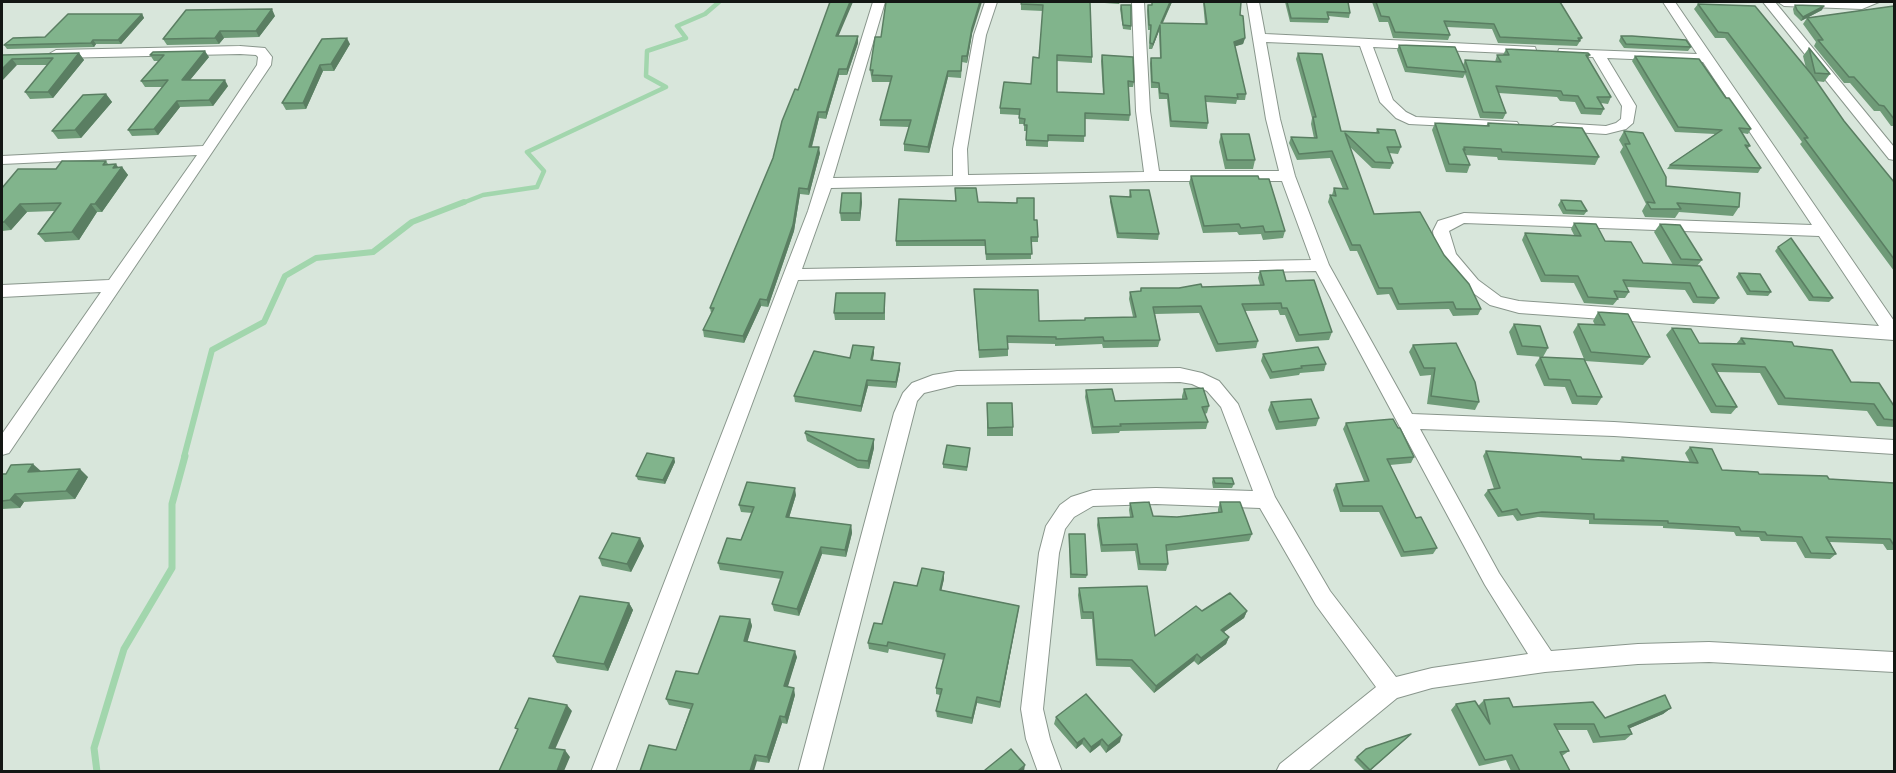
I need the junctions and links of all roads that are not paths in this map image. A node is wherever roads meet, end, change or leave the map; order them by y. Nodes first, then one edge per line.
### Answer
1 (879, 2) edge
2 (991, 2) edge
3 (1138, 2) edge
4 (1252, 2) edge
5 (1669, 2) edge
6 (1769, 2) edge
7 (1784, 2) edge
8 (1873, 2) edge
9 (1259, 38) junction
10 (1365, 42) junction
11 (37, 54) edge
12 (1598, 54) junction
13 (1706, 58) junction
14 (1878, 135) junction
15 (1894, 136) edge
16 (207, 150) junction
17 (1894, 156) edge
18 (2, 160) edge
19 (1152, 176) junction
20 (1288, 176) junction
21 (961, 179) junction
22 (825, 183) junction
23 (1824, 231) junction
24 (1321, 265) junction
25 (791, 275) junction
26 (113, 286) junction
27 (2, 291) edge
28 (1894, 333) edge
29 (1407, 421) junction
30 (1894, 447) edge
31 (2, 448) edge
32 (1266, 500) junction
33 (1545, 662) junction
34 (1894, 662) edge
35 (1391, 688) junction
36 (603, 771) edge
37 (810, 771) edge
38 (1050, 771) edge
39 (1288, 771) edge

1 - 22 street
2 - 21 street
3 - 19 street
4 - 9 street
5 - 13 street
6 - 14 street
7 - 8 street
9 - 10 street
9 - 20 street
10 - 12 street
10 - 12 street
11 - 16 street
12 - 13 street
13 - 23 street
14 - 15 street
14 - 17 street
16 - 18 street
16 - 26 street
19 - 20 street
19 - 21 street
20 - 24 street
21 - 22 street
22 - 25 street
23 - 28 street
23 - 28 street
24 - 25 street
24 - 29 street
25 - 36 street
26 - 27 street
26 - 31 street
29 - 30 street
29 - 33 street
32 - 35 street
32 - 37 street
32 - 38 street
33 - 34 street
33 - 35 street
35 - 39 street

